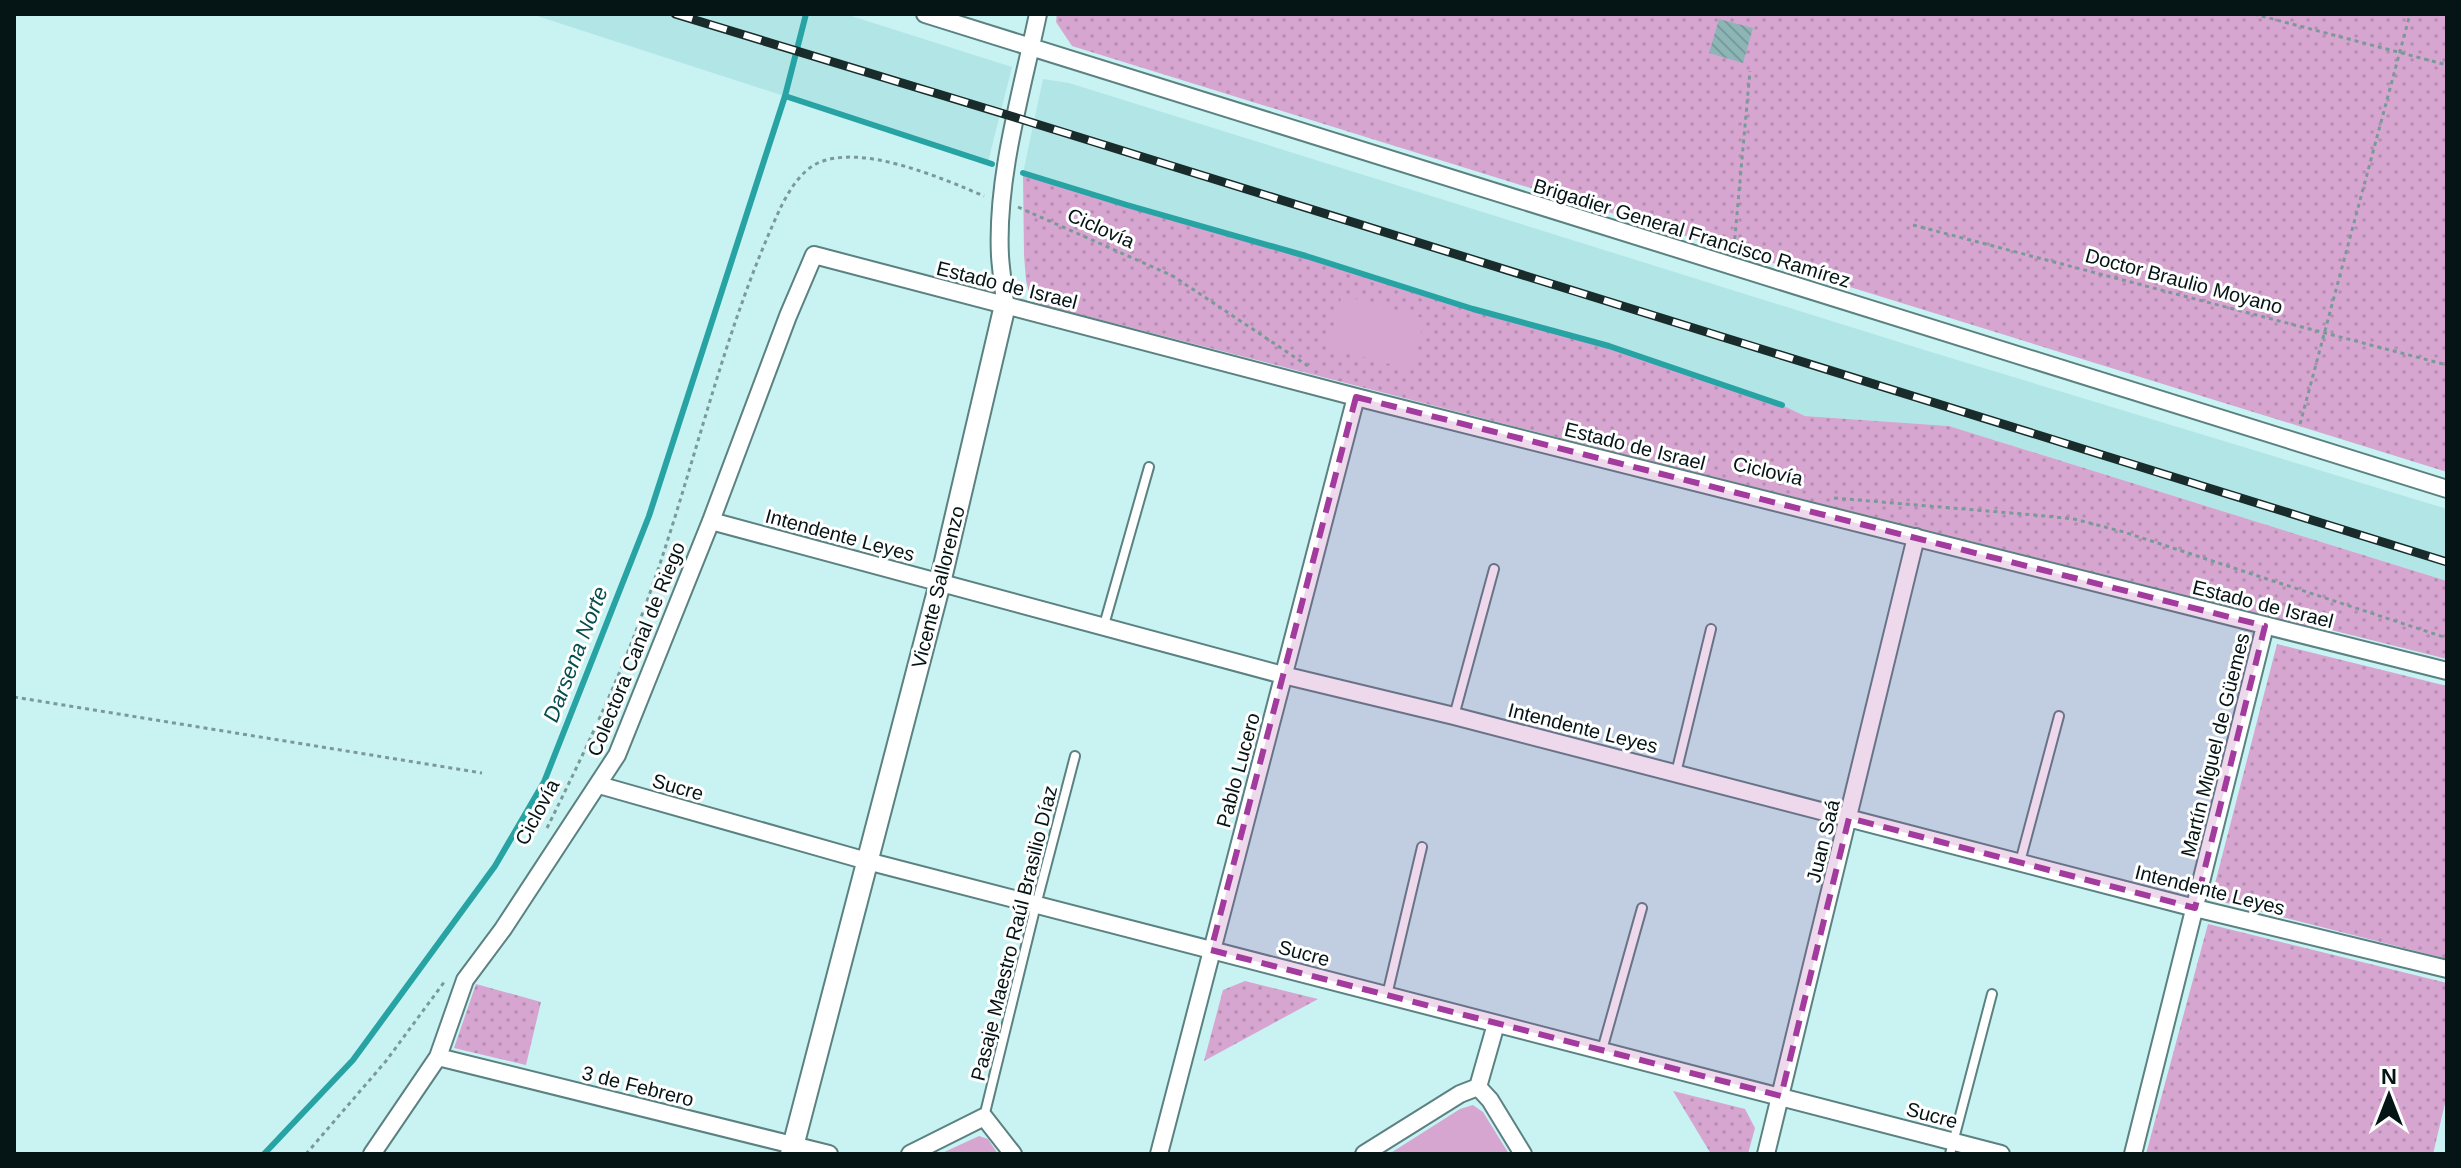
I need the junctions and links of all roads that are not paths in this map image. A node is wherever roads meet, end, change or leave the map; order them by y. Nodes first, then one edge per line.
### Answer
1 (925, 14) edge
2 (1038, 14) edge
3 (1031, 48) junction
4 (814, 255) joint
5 (1005, 305) junction
6 (1356, 397) junction
7 (1149, 467) dead end
8 (2447, 489) edge
9 (711, 521) junction
10 (1916, 537) junction
11 (1494, 569) dead end
12 (940, 583) junction
13 (1104, 625) junction
14 (2265, 626) junction
15 (1711, 629) dead end
16 (2447, 671) edge
17 (1283, 675) junction
18 (1454, 716) junction
19 (2059, 716) dead end
20 (1075, 756) dead end
21 (1676, 773) junction
22 (599, 785) junction
23 (1849, 818) junction
24 (1422, 847) dead end
25 (867, 861) junction
26 (2020, 862) junction
27 (1036, 905) junction
28 (1642, 908) dead end
29 (2195, 908) junction
30 (1211, 950) junction
31 (2447, 969) edge
32 (1992, 994) dead end
33 (1387, 995) junction
34 (1496, 1024) junction
35 (1602, 1051) junction
36 (438, 1057) junction
37 (1478, 1087) junction
38 (1781, 1096) junction
39 (984, 1117) junction
40 (1952, 1148) edge
41 (792, 1149) edge
42 (372, 1154) edge
43 (829, 1154) edge
44 (910, 1154) edge
45 (1013, 1154) edge
46 (1159, 1154) edge
47 (1364, 1154) edge
48 (1523, 1154) edge
49 (1766, 1154) edge
50 (2001, 1154) edge
51 (2133, 1154) edge

1 - 3 street, Brigadier General Francisco Ramírez
2 - 3 street, Vicente Sallorenzo
3 - 5 street, Vicente Sallorenzo
3 - 8 street, Brigadier General Francisco Ramírez
4 - 5 street, Estado de Israel
4 - 9 street, Colectora Canal de Riego
5 - 6 street, Estado de Israel
5 - 12 street, Vicente Sallorenzo
6 - 10 street, Estado de Israel
6 - 17 street, Pablo Lucero
7 - 13 lane
9 - 12 street, Intendente Leyes
9 - 22 street, Colectora Canal de Riego
10 - 14 street, Estado de Israel
10 - 23 street, Juan Saá
11 - 18 lane
12 - 13 street, Intendente Leyes
12 - 25 street, Vicente Sallorenzo
13 - 17 street, Intendente Leyes
14 - 16 street, Estado de Israel
14 - 29 street, Martín Miguel de Güemes
15 - 21 lane
17 - 18 street, Intendente Leyes
17 - 30 street, Pablo Lucero
18 - 21 street, Intendente Leyes
19 - 26 lane
20 - 27 lane, Pasaje Maestro Raúl Brasilio Díaz
21 - 23 street, Intendente Leyes
22 - 25 street, Sucre
22 - 36 street, Colectora Canal de Riego
23 - 26 street, Intendente Leyes
23 - 38 street, Juan Saá
24 - 33 lane
25 - 27 street, Sucre
25 - 41 street, Vicente Sallorenzo
26 - 29 street, Intendente Leyes
27 - 30 street, Sucre
27 - 39 lane, Pasaje Maestro Raúl Brasilio Díaz
28 - 35 lane
29 - 31 street, Intendente Leyes
29 - 51 street, Martín Miguel de Güemes
30 - 33 street, Sucre
30 - 46 street, Pablo Lucero
32 - 40 lane
33 - 34 street, Sucre
34 - 35 street, Sucre
34 - 37 street
35 - 38 street, Sucre
36 - 41 street, 3 de Febrero
36 - 42 street, Colectora Canal de Riego
37 - 47 street
37 - 48 street
38 - 40 street, Sucre
38 - 49 street, Juan Saá
39 - 44 street
39 - 45 street
40 - 50 street, Sucre
41 - 43 street, 3 de Febrero

